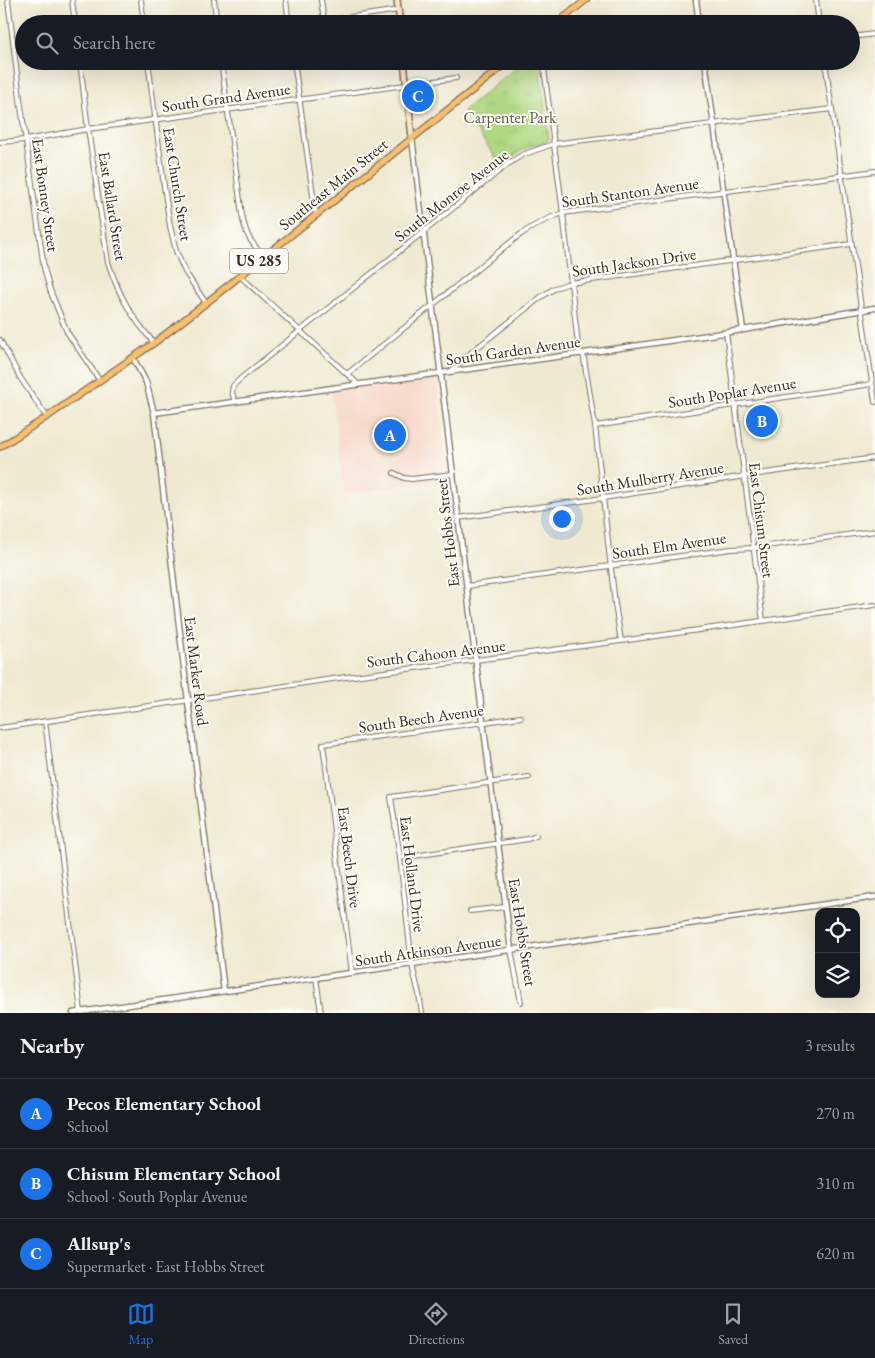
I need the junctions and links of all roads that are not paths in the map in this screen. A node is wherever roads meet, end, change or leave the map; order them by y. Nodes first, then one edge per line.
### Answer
1 (8, 0) edge
2 (72, 0) edge
3 (141, 0) edge
4 (214, 0) edge
5 (286, 0) edge
6 (322, 0) edge
7 (397, 0) edge
8 (586, 0) edge
9 (696, 0) edge
10 (816, 0) edge
11 (399, 10) junction
12 (74, 15) edge
13 (143, 15) edge
14 (216, 15) edge
15 (288, 15) edge
16 (323, 15) edge
17 (365, 15) edge
18 (399, 15) edge
19 (567, 15) edge
20 (698, 15) edge
21 (818, 15) edge
22 (875, 34) edge
23 (860, 36) edge
24 (15, 54) edge
25 (17, 70) edge
26 (81, 70) edge
27 (149, 70) edge
28 (222, 70) edge
29 (295, 70) edge
30 (405, 70) edge
31 (498, 70) edge
32 (544, 70) edge
33 (706, 70) edge
34 (826, 70) edge
35 (456, 78) dead end
36 (407, 84) junction
37 (298, 100) junction
38 (832, 109) junction
39 (227, 110) junction
40 (156, 120) junction
41 (714, 124) junction
42 (88, 129) junction
43 (412, 138) junction
44 (26, 140) junction
45 (0, 142) edge
46 (553, 144) junction
47 (875, 172) edge
48 (841, 176) junction
49 (723, 192) junction
50 (563, 213) junction
51 (316, 216) junction
52 (423, 232) junction
53 (851, 244) junction
54 (264, 257) junction
55 (733, 260) junction
56 (240, 276) junction
57 (570, 282) junction
58 (206, 303) junction
59 (432, 305) junction
60 (875, 308) edge
61 (863, 310) junction
62 (743, 330) junction
63 (300, 331) junction
64 (726, 332) junction
65 (0, 340) edge
66 (154, 343) junction
67 (581, 353) junction
68 (133, 358) junction
69 (349, 372) junction
70 (450, 372) junction
71 (440, 373) junction
72 (100, 381) junction
73 (358, 384) junction
74 (872, 384) junction
75 (235, 402) junction
76 (875, 402) edge
77 (735, 404) junction
78 (154, 413) junction
79 (47, 417) junction
80 (594, 426) junction
81 (0, 447) edge
82 (875, 458) edge
83 (394, 473) dead end
84 (453, 474) junction
85 (744, 476) junction
86 (603, 498) junction
87 (458, 518) junction
88 (875, 532) edge
89 (753, 548) junction
90 (610, 566) junction
91 (466, 586) junction
92 (875, 605) edge
93 (763, 621) junction
94 (621, 641) junction
95 (475, 660) junction
96 (188, 700) junction
97 (521, 717) dead end
98 (45, 721) junction
99 (483, 722) junction
100 (0, 728) edge
101 (323, 744) joint
102 (529, 777) dead end
103 (490, 783) junction
104 (536, 836) dead end
105 (497, 843) junction
106 (400, 858) junction
107 (875, 898) edge
108 (505, 908) junction
109 (470, 911) dead end
110 (511, 950) junction
111 (412, 965) junction
112 (352, 973) junction
113 (316, 978) junction
114 (224, 991) junction
115 (521, 1002) dead end
116 (81, 1012) junction
117 (73, 1013) edge
118 (321, 1013) edge
119 (422, 1013) edge

1 - 24 street, East Bonney Street
2 - 12 street
3 - 13 street
4 - 14 street
5 - 15 street
6 - 16 street
7 - 11 main road
8 - 19 main road
9 - 20 street
10 - 21 street
11 - 17 street
11 - 18 main road
22 - 23 street
25 - 44 street, East Bonney Street
26 - 42 street, East Ballard Street
27 - 40 street, East Church Street
28 - 39 street
29 - 37 street
30 - 36 main road, East Hobbs Street
31 - 43 main road, Southeast Main Street / US 285
32 - 46 street
33 - 41 street
34 - 38 street
35 - 36 street, South Grand Avenue
36 - 37 street, South Grand Avenue
36 - 43 main road, East Hobbs Street
37 - 39 street, South Grand Avenue
37 - 51 street
38 - 41 street, South Monroe Avenue
38 - 48 street
39 - 40 street, South Grand Avenue
39 - 54 street
40 - 42 street, South Grand Avenue
40 - 58 street, East Church Street
41 - 46 street, South Monroe Avenue
41 - 49 street
42 - 44 street, South Grand Avenue
42 - 66 street, East Ballard Street
43 - 51 main road, Southeast Main Street / US 285
43 - 52 street, East Hobbs Street
44 - 45 street, South Grand Avenue
44 - 72 street, East Bonney Street
46 - 50 street
46 - 52 street, South Monroe Avenue
47 - 48 street, South Stanton Avenue
48 - 49 street, South Stanton Avenue
48 - 53 street
49 - 50 street, South Stanton Avenue
49 - 55 street
50 - 57 street
50 - 59 street, South Stanton Avenue
51 - 54 main road, Southeast Main Street / US 285
52 - 59 street, East Hobbs Street
52 - 63 street, South Monroe Avenue
53 - 55 street, South Jackson Drive
53 - 61 street
54 - 56 main road, Southeast Main Street / US 285
55 - 57 street, South Jackson Drive
55 - 62 street
56 - 58 main road, Southeast Main Street / US 285
56 - 63 street
57 - 67 street
57 - 70 street, South Jackson Drive
58 - 66 main road, Southeast Main Street / US 285
59 - 69 street, South Stanton Avenue
59 - 71 street, East Hobbs Street
60 - 61 street, South Garden Avenue
61 - 62 street, South Garden Avenue
61 - 74 street
62 - 64 street, South Garden Avenue
63 - 69 street
63 - 75 street, South Monroe Avenue
64 - 67 street, South Garden Avenue
64 - 77 street, East Chisum Street
65 - 79 street
66 - 68 main road, Southeast Main Street / US 285
67 - 70 street, South Garden Avenue
67 - 80 street
68 - 72 main road, Southeast Main Street / US 285
68 - 78 street, East Marker Road
69 - 73 street
70 - 71 street, South Garden Avenue
71 - 73 street, South Garden Avenue
71 - 84 street, East Hobbs Street
72 - 79 main road, Southeast Main Street / US 285
73 - 75 street, South Garden Avenue
74 - 76 street
74 - 77 street, South Poplar Avenue
75 - 78 street, South Garden Avenue
77 - 80 street, South Poplar Avenue
77 - 85 street, East Chisum Street
78 - 96 street, East Marker Road
79 - 81 main road, Southeast Main Street / US 285
80 - 86 street
82 - 85 street, South Mulberry Avenue
83 - 84 street
84 - 87 street, East Hobbs Street
85 - 86 street, South Mulberry Avenue
85 - 89 street, East Chisum Street
86 - 87 street, South Mulberry Avenue
86 - 90 street
87 - 91 street, East Hobbs Street
88 - 89 street, South Elm Avenue
89 - 90 street, South Elm Avenue
89 - 93 street, East Chisum Street
90 - 91 street, South Elm Avenue
90 - 94 street
91 - 95 street, East Hobbs Street
92 - 93 street, South Cahoon Avenue
93 - 94 street, South Cahoon Avenue
94 - 95 street, South Cahoon Avenue
95 - 96 street, South Cahoon Avenue
95 - 99 street, East Hobbs Street
96 - 98 street, South Cahoon Avenue
96 - 114 street, East Marker Road
97 - 99 street, South Beech Avenue
98 - 100 street, South Cahoon Avenue
98 - 116 street
99 - 101 street, South Beech Avenue
99 - 103 street, East Hobbs Street
101 - 112 street, East Beech Drive
102 - 103 street
103 - 105 street, East Hobbs Street
103 - 106 street, East Holland Drive
104 - 105 street
105 - 106 street
105 - 108 street, East Hobbs Street
106 - 111 street, East Holland Drive
107 - 110 street, South Atkinson Avenue
108 - 109 street
108 - 110 street, East Hobbs Street
110 - 111 street, South Atkinson Avenue
110 - 115 street, East Hobbs Street
111 - 112 street, South Atkinson Avenue
111 - 119 street, East Holland Drive
112 - 113 street, South Atkinson Avenue
113 - 114 street, South Atkinson Avenue
113 - 118 street
114 - 116 street, South Atkinson Avenue
116 - 117 street, South Atkinson Avenue

